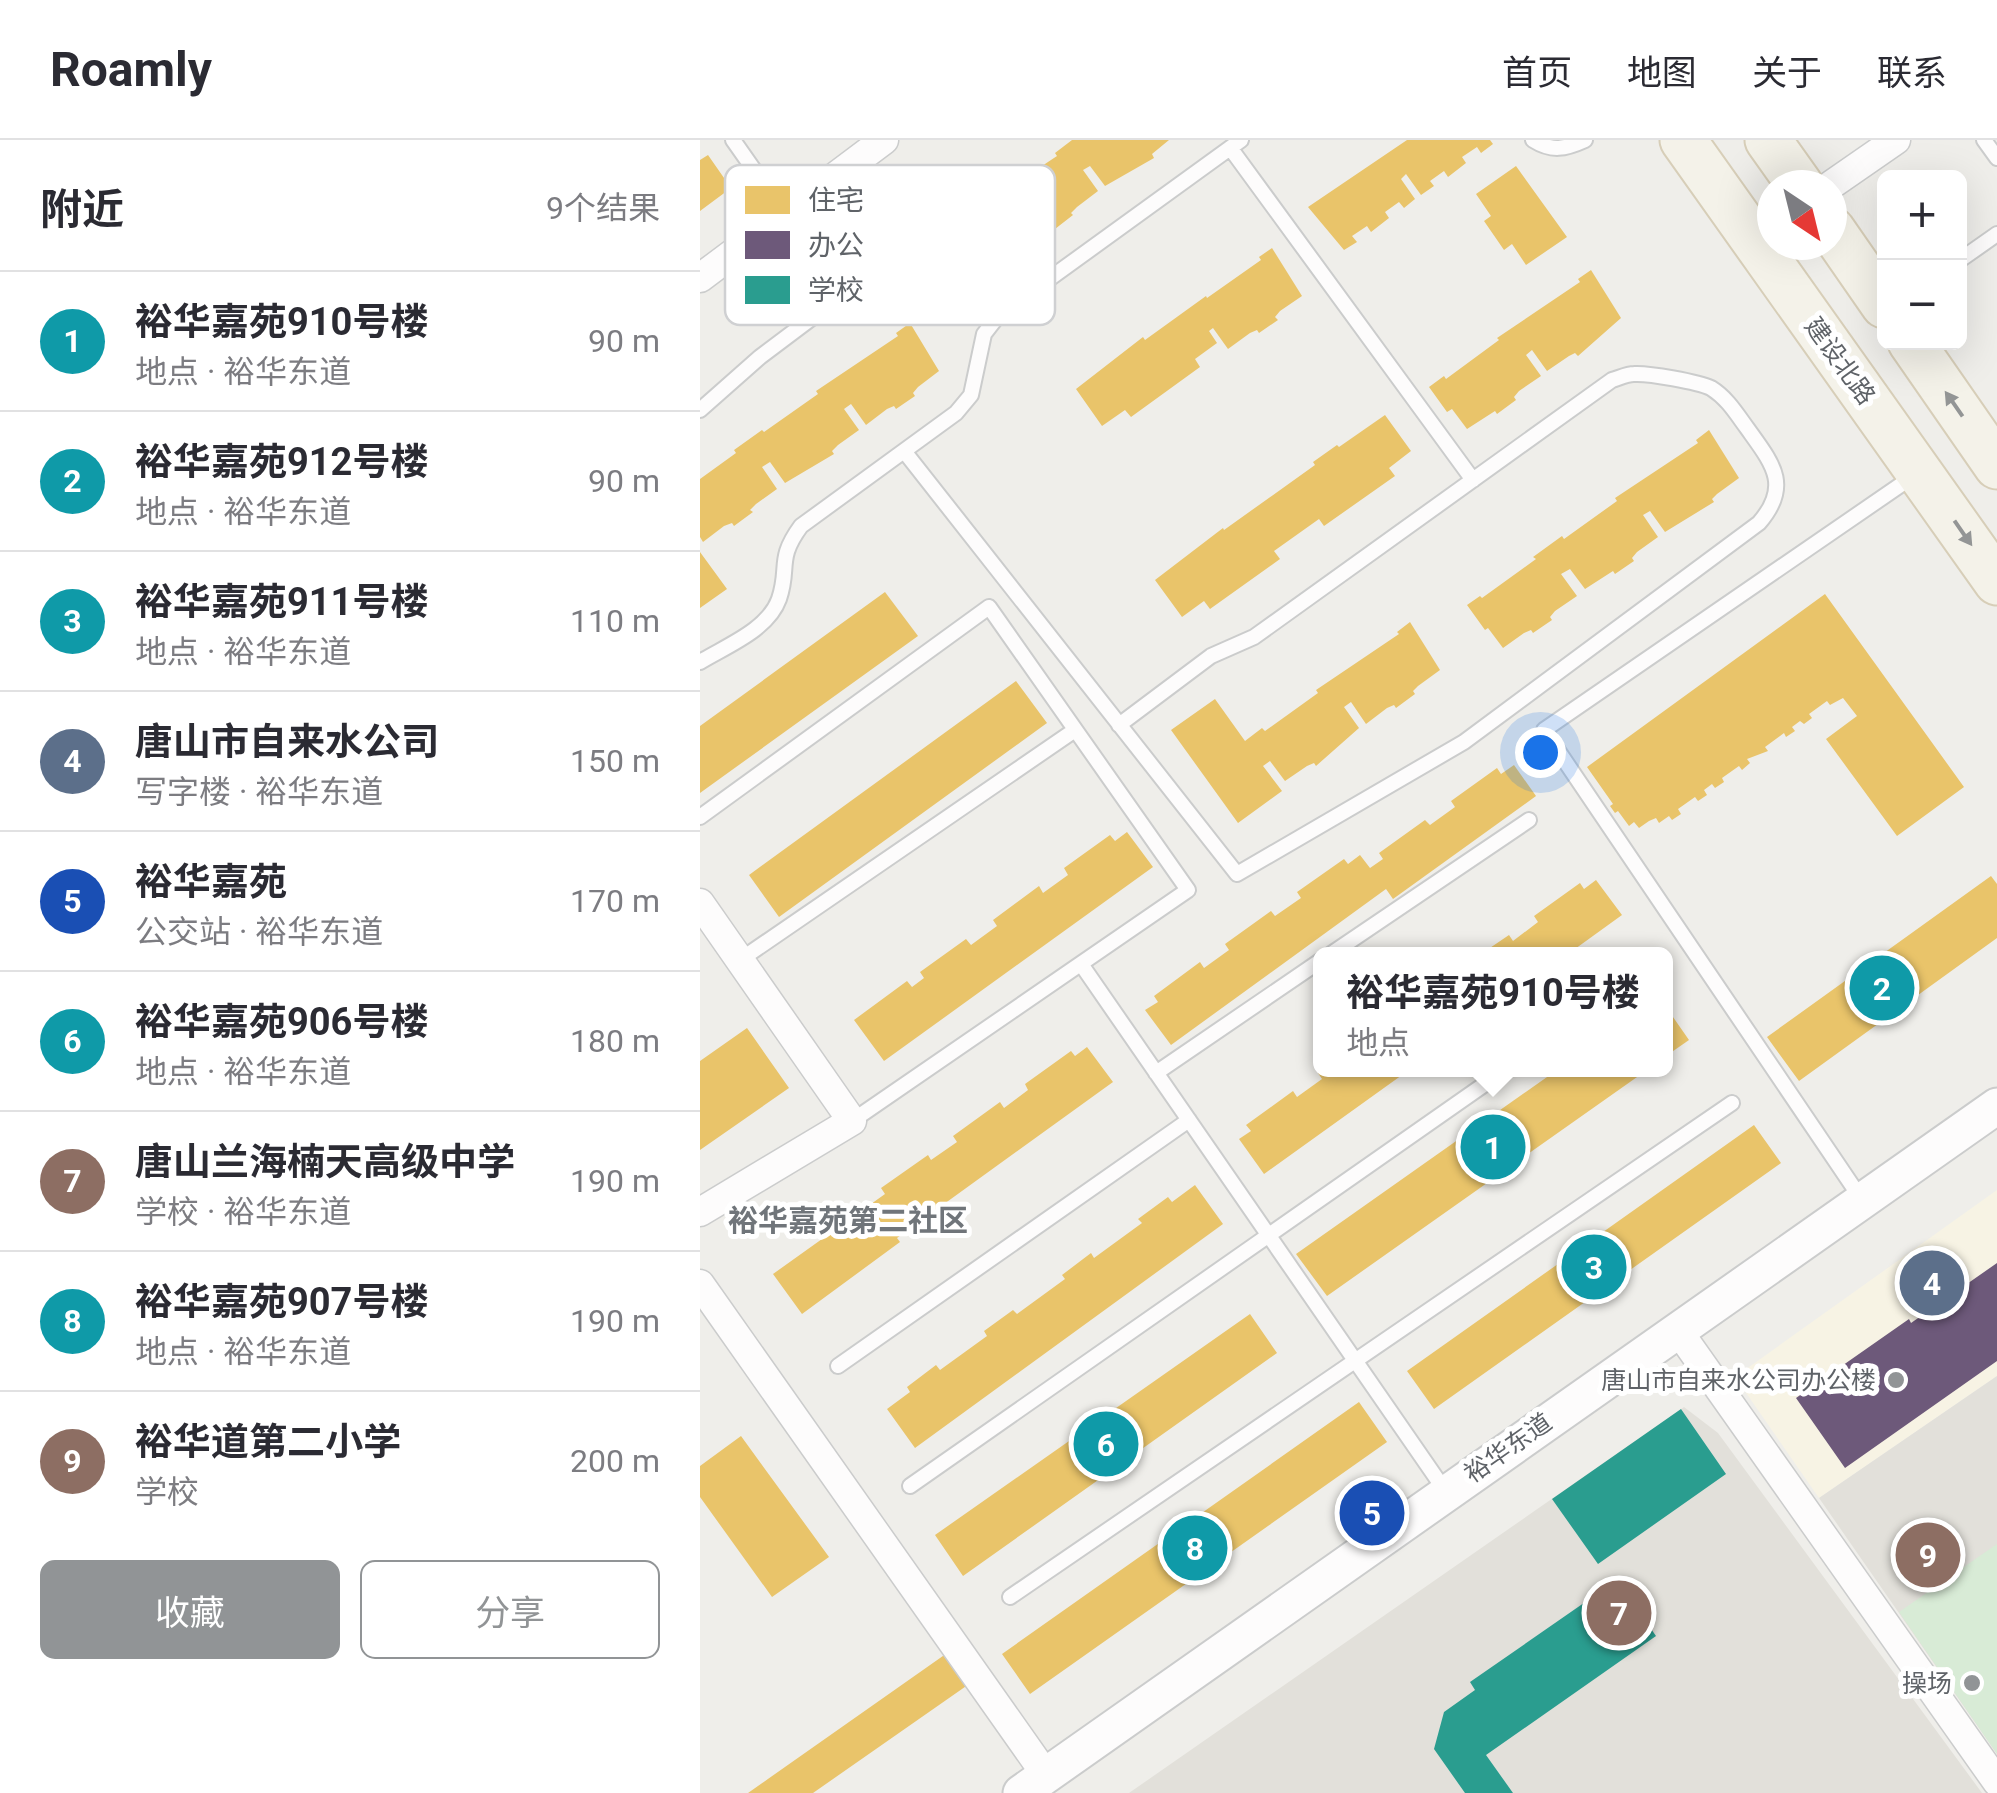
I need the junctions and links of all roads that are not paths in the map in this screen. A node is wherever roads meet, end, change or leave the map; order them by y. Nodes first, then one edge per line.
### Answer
1 (733, 140) edge
2 (884, 140) edge
3 (1533, 140) edge
4 (1585, 140) edge
5 (1683, 140) edge
6 (1768, 140) edge
7 (1896, 140) edge
8 (1984, 140) edge
9 (1236, 144) edge
10 (1997, 158) edge
11 (751, 165) edge
12 (851, 165) edge
13 (1789, 170) edge
14 (1847, 173) edge
15 (1997, 234) edge
16 (1847, 252) edge
17 (1967, 255) edge
18 (725, 259) edge
19 (1055, 275) edge
20 (700, 278) edge
21 (1877, 295) edge
22 (803, 325) edge
23 (991, 325) edge
24 (1916, 350) edge
25 (700, 410) edge
26 (904, 451) junction
27 (1997, 466) edge
28 (1920, 472) junction
29 (1473, 480) junction
30 (1997, 582) edge
31 (700, 662) edge
32 (1119, 725) junction
33 (1075, 730) junction
34 (700, 817) edge
35 (1529, 820) dead end
36 (700, 903) edge
37 (1340, 947) edge
38 (740, 960) junction
39 (1081, 964) junction
40 (1313, 966) edge
41 (1156, 1073) junction
42 (1495, 1077) edge
43 (1732, 1103) dead end
44 (1997, 1106) edge
45 (1189, 1120) junction
46 (852, 1121) junction
47 (1862, 1200) junction
48 (700, 1212) edge
49 (1269, 1235) junction
50 (700, 1284) edge
51 (1676, 1329) junction
52 (1356, 1361) junction
53 (838, 1366) dead end
54 (910, 1486) dead end
55 (1446, 1492) junction
56 (1010, 1597) dead end
57 (1997, 1782) edge
58 (1033, 1784) edge

1 - 11 lane
2 - 12 street
3 - 4 lane
5 - 28 main road, 建设北路
6 - 13 main road
7 - 14 street
8 - 10 lane
9 - 19 lane
9 - 29 lane
15 - 17 lane
16 - 21 main road
18 - 20 street
22 - 25 lane
23 - 26 lane
27 -> 24 main road
26 - 31 lane
26 - 32 lane
28 -> 30 main road, 建设北路
28 - 47 lane
29 - 32 lane
29 - 32 lane
33 - 34 lane
33 - 38 lane
33 - 39 lane
35 - 37 lane
36 - 38 street
38 - 46 street
39 - 41 lane
39 - 46 lane
40 - 41 lane
41 - 45 lane
42 - 49 lane
43 - 52 lane
44 - 47 street, 裕华东道
45 - 49 lane
45 - 53 lane
46 - 48 street
47 - 51 street, 裕华东道
49 - 52 lane
49 - 54 lane
50 - 58 street
51 - 55 street, 裕华东道
51 - 57 street
52 - 55 lane
52 - 56 lane
55 - 58 street, 裕华东道

